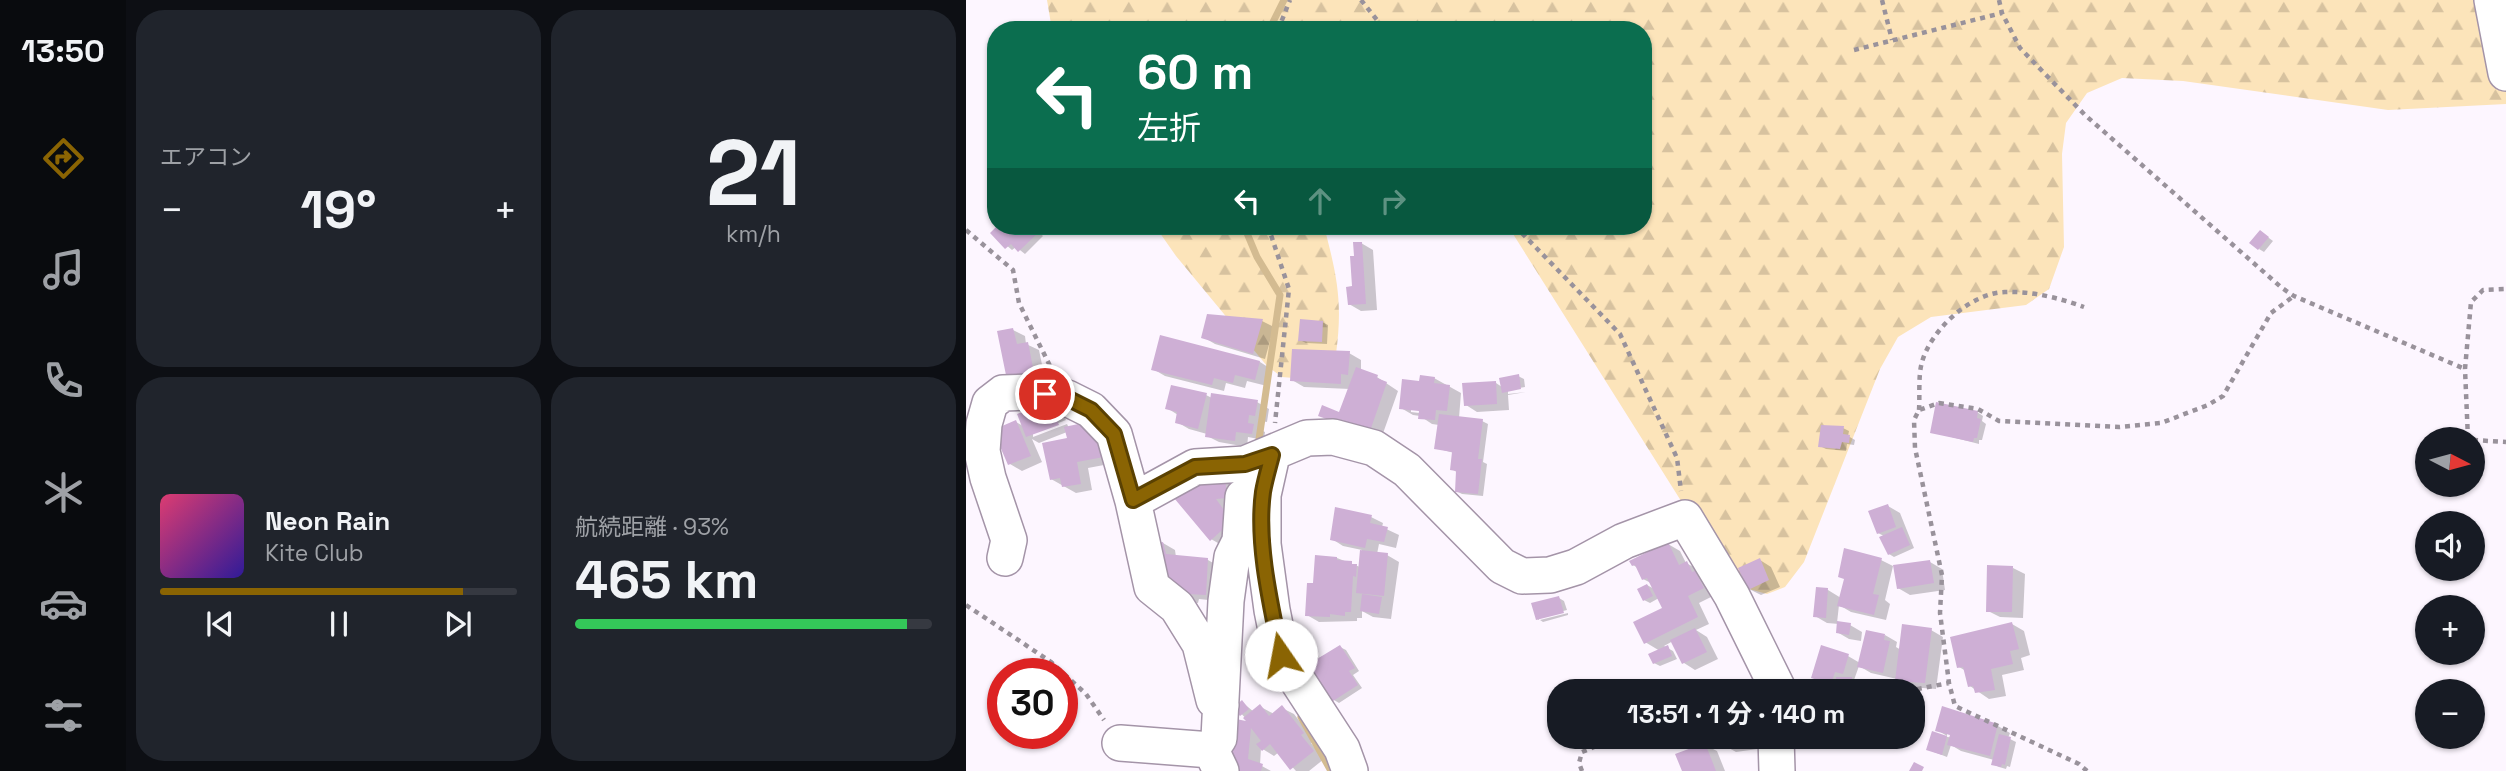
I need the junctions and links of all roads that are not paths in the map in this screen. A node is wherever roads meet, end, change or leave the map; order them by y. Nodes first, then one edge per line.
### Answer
1 (2492, 0) edge
2 (2506, 73) edge
3 (1259, 459) junction
4 (1133, 500) junction
5 (1005, 558) dead end
6 (1771, 679) edge
7 (1221, 705) junction
8 (1120, 743) road end
9 (1776, 749) edge
10 (1216, 760) edge
11 (1350, 771) edge
12 (1777, 771) edge

1 - 2 street
3 - 4 street
3 - 6 street
3 - 7 street
3 - 11 street
4 - 5 street
4 - 7 street
7 - 10 street
8 - 10 street
9 - 12 street

